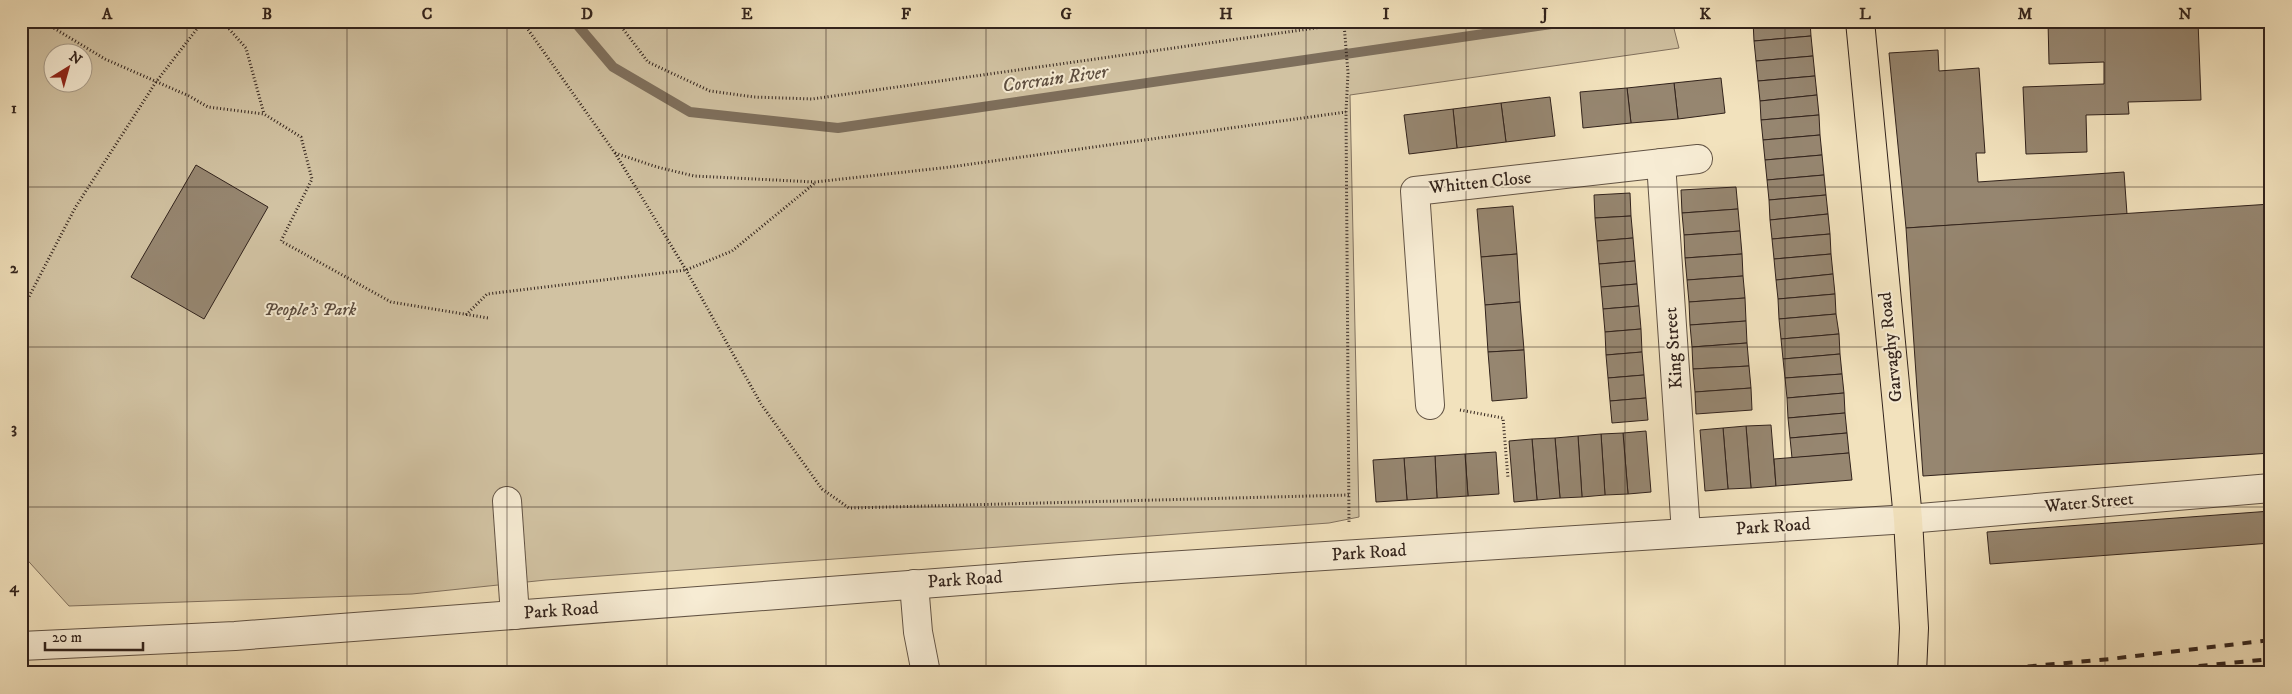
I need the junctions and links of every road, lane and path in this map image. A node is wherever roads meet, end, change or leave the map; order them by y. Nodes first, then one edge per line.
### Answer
1 (42, 21) edge
2 (203, 21) edge
3 (222, 21) edge
4 (522, 21) edge
5 (617, 21) edge
6 (1365, 21) edge
7 (1860, 21) edge
8 (1344, 24) junction
9 (156, 82) junction
10 (1346, 112) junction
11 (264, 114) junction
12 (615, 153) junction
13 (1698, 160) dead end
14 (1662, 163) junction
15 (815, 182) junction
16 (686, 270) junction
17 (21, 312) edge
18 (466, 315) junction
19 (488, 318) dead end
20 (1430, 405) joint
21 (1508, 478) dead end
22 (2271, 488) edge
23 (1349, 495) junction
24 (507, 500) dead end
25 (1908, 519) junction
26 (1686, 533) junction
27 (1348, 554) junction
28 (914, 584) junction
29 (515, 615) junction
30 (21, 646) edge
31 (926, 673) edge
32 (1912, 673) edge

1 - 9 path
2 - 9 path
3 - 11 path
4 - 12 path
5 - 8 path
6 - 8 path
7 - 25 main road, Garvaghy Road
8 - 10 path
9 - 11 path
9 - 17 path
10 - 15 path
10 - 23 path
11 - 18 path
12 - 15 path
12 - 16 path
13 - 14 street, Whitten Close
14 - 20 street, Whitten Close
14 - 26 street, King Street
15 - 16 path
16 - 18 path
16 - 23 path
18 - 19 path
20 - 21 path
22 - 25 street, Water Street
23 - 27 path
24 - 29 street
25 - 26 street, Park Road
25 - 32 main road, Garvaghy Road
26 - 27 street, Park Road
27 - 28 street, Park Road
28 - 29 street, Park Road
28 - 31 street
29 - 30 street, Park Road

